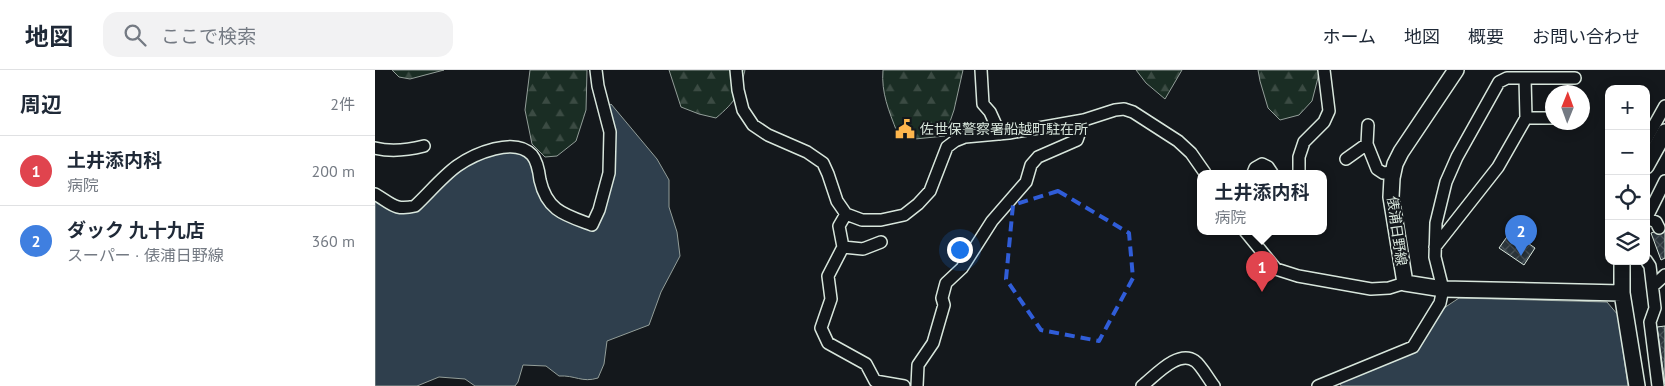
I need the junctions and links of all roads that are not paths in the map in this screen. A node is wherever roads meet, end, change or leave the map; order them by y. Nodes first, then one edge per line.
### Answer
1 (596, 70) edge
2 (736, 70) edge
3 (981, 70) edge
4 (1324, 70) edge
5 (1456, 70) edge
6 (1525, 78) junction
7 (1575, 78) dead end
8 (1665, 106) edge
9 (1525, 118) junction
10 (1545, 118) edge
11 (1083, 120) junction
12 (1367, 126) dead end
13 (1650, 131) edge
14 (1665, 132) edge
15 (1000, 134) junction
16 (1367, 144) junction
17 (424, 146) dead end
18 (375, 148) edge
19 (1650, 159) edge
20 (1346, 160) dead end
21 (1203, 170) edge
22 (1254, 170) edge
23 (1270, 170) edge
24 (1299, 170) edge
25 (1393, 172) junction
26 (1665, 181) edge
27 (375, 194) edge
28 (1650, 211) edge
29 (846, 214) junction
30 (1649, 220) edge
31 (1659, 228) dead end
32 (1248, 235) edge
33 (881, 242) dead end
34 (1435, 247) junction
35 (843, 248) junction
36 (1622, 265) edge
37 (1649, 265) edge
38 (1665, 275) edge
39 (1405, 284) junction
40 (1653, 286) junction
41 (1443, 289) junction
42 (1622, 293) junction
43 (1660, 307) edge
44 (904, 386) edge
45 (917, 386) edge
46 (1142, 386) edge
47 (1214, 386) edge
48 (1318, 386) edge
49 (1637, 386) edge
50 (1658, 386) edge

1 - 27 street
2 - 29 street
3 - 15 street
4 - 24 street
5 - 25 main road, 俵浦日野線
6 - 7 street
6 - 9 street
6 - 34 street
8 - 13 street
9 - 10 street
9 - 34 street
11 - 15 street
11 - 21 street
11 - 45 street
12 - 16 street
14 - 19 main road
15 - 29 street
16 - 20 street
16 - 25 street
17 - 18 street
22 - 23 street
25 - 39 main road, 俵浦日野線
26 - 28 street
29 - 35 street
30 - 31 street
32 - 39 street
33 - 35 street
34 - 41 street
35 - 44 street
36 - 42 main road
37 - 40 street
38 - 40 street
39 - 41 main road, 俵浦日野線
40 - 43 street
41 - 42 main road, 俵浦日野線
41 - 48 street
42 - 49 main road
43 - 50 street
46 - 47 street

